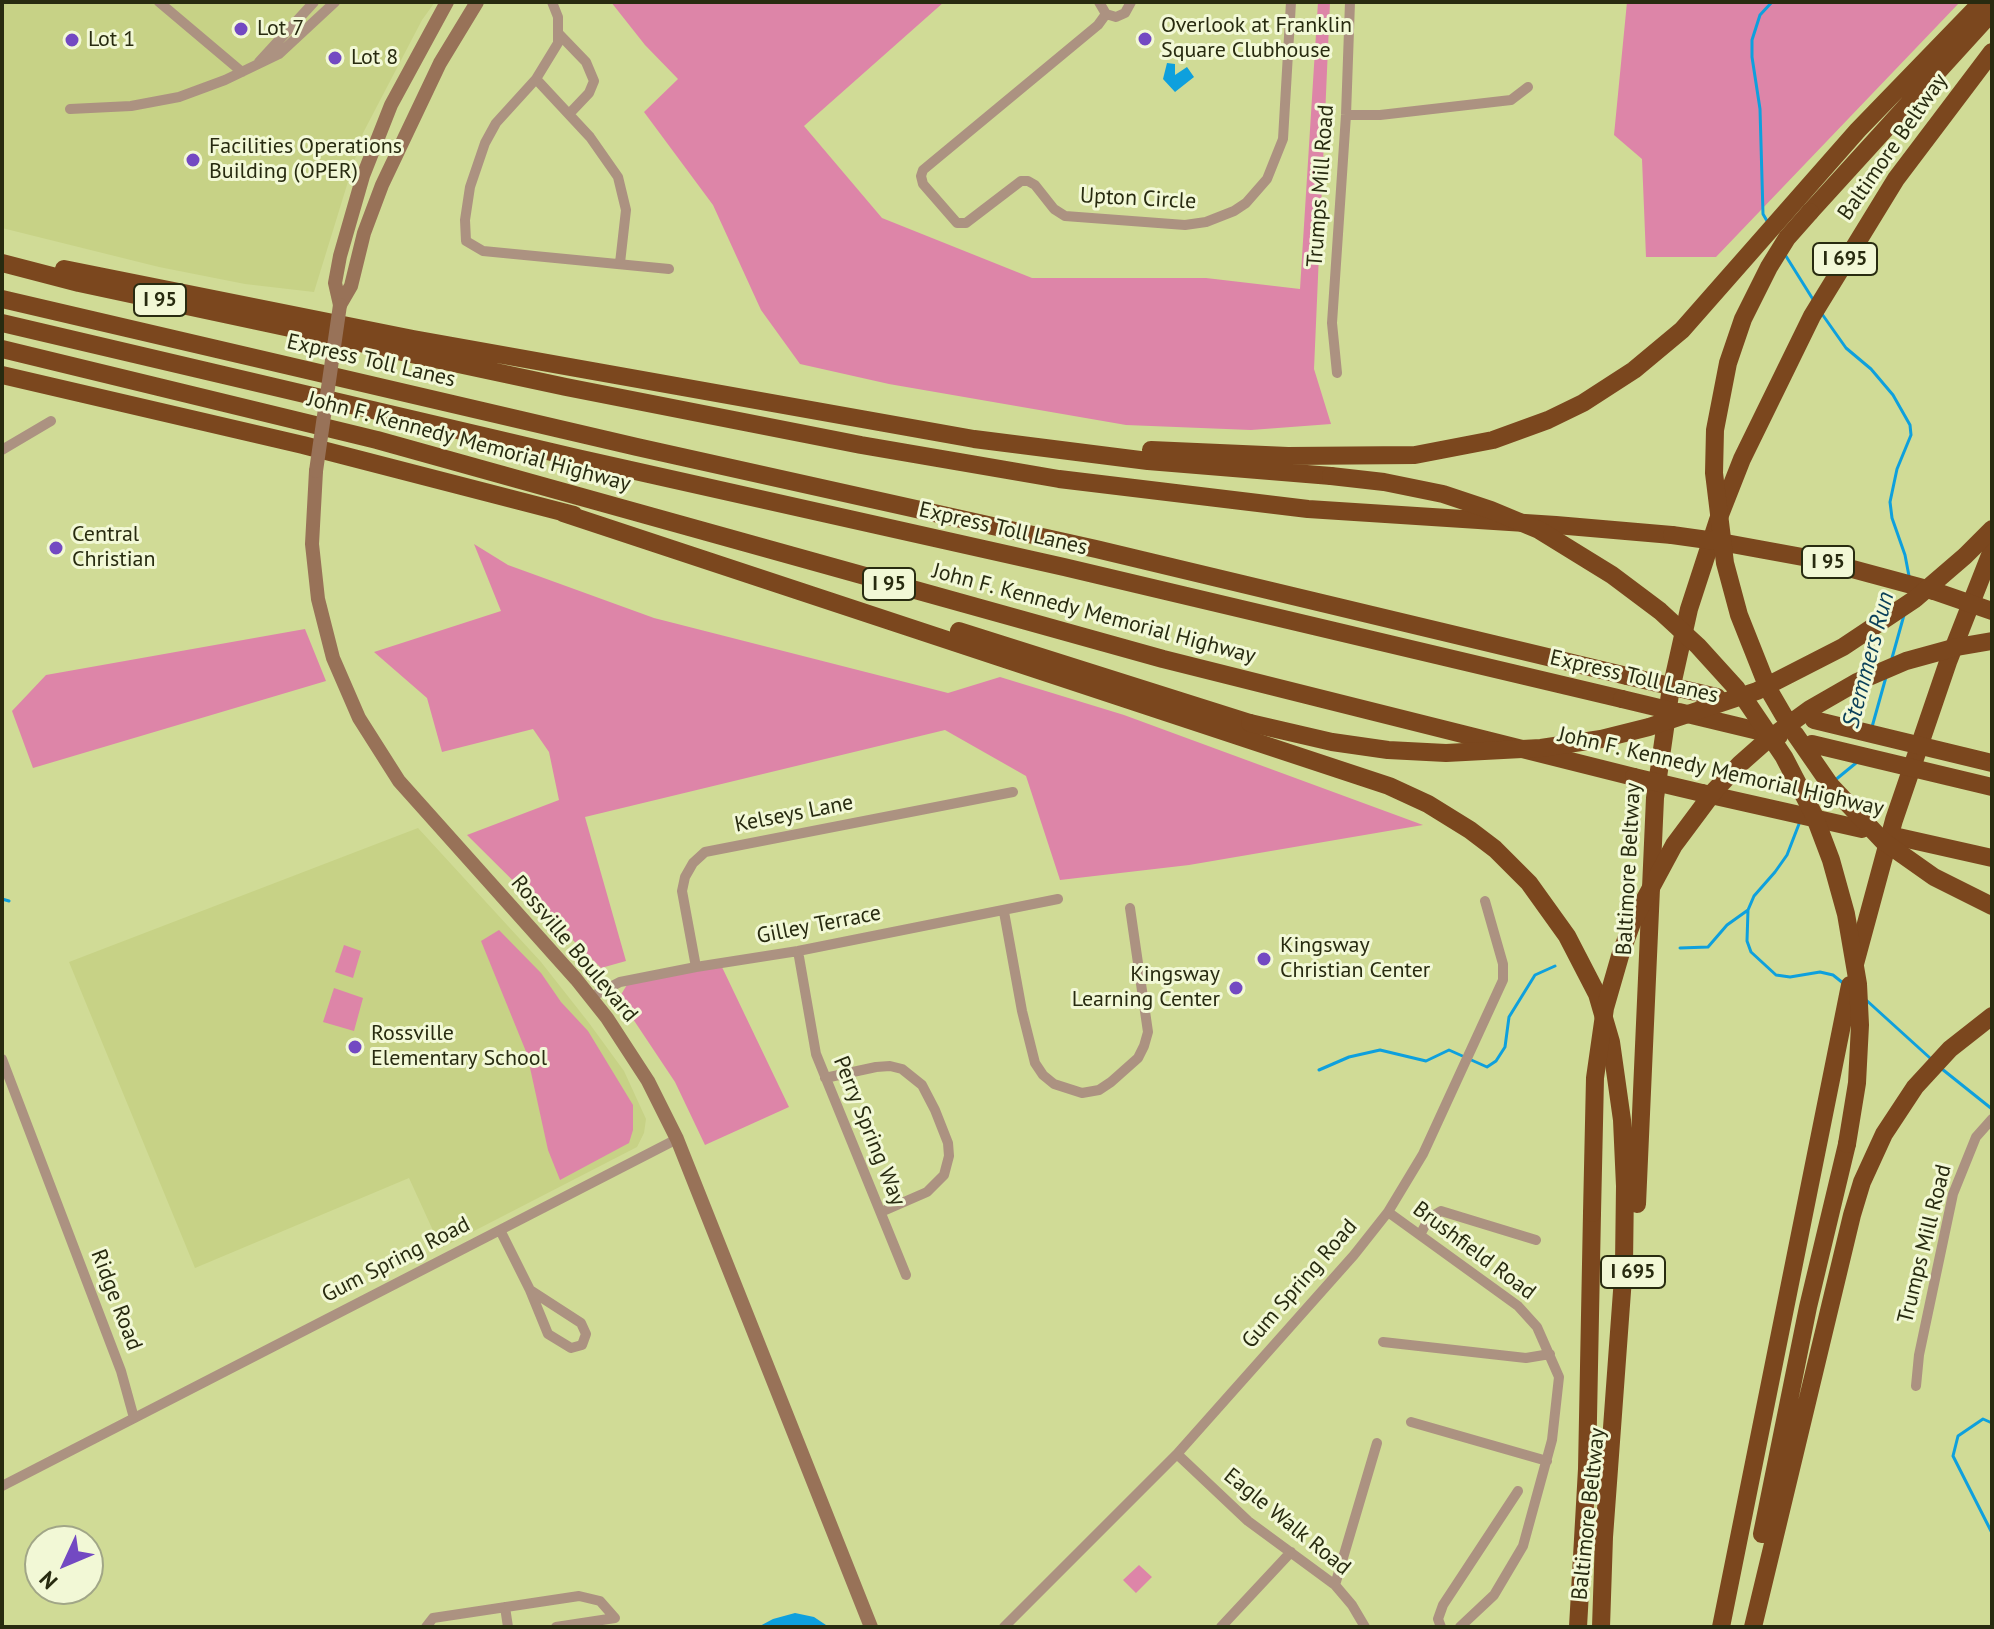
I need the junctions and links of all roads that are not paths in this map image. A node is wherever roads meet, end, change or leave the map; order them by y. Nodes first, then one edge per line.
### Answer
1 (159, 2) edge
2 (314, 2) edge
3 (335, 2) edge
4 (447, 2) edge
5 (477, 2) edge
6 (552, 2) edge
7 (1099, 2) edge
8 (1131, 2) edge
9 (1291, 2) edge
10 (1350, 2) edge
11 (1982, 2) edge
12 (1992, 12) edge
13 (1106, 14) junction
14 (559, 34) junction
15 (1992, 52) edge
16 (259, 62) junction
17 (242, 72) junction
18 (536, 79) junction
19 (1528, 87) dead end
20 (70, 109) dead end
21 (570, 113) junction
22 (1346, 115) junction
23 (1802, 207) junction
24 (2, 262) edge
25 (620, 263) junction
26 (669, 269) dead end
27 (2, 299) edge
28 (340, 305) junction
29 (2, 323) edge
30 (2, 349) edge
31 (1337, 373) dead end
32 (2, 375) edge
33 (51, 421) dead end
34 (898, 424) junction
35 (2, 450) edge
36 (563, 513) junction
37 (1992, 529) edge
38 (1992, 550) edge
39 (1992, 611) edge
40 (1992, 641) edge
41 (1992, 763) edge
42 (1992, 787) edge
43 (1013, 792) dead end
44 (1992, 858) edge
45 (1058, 899) dead end
46 (1485, 901) dead end
47 (1992, 906) edge
48 (1130, 908) dead end
49 (1004, 912) junction
50 (798, 951) junction
51 (696, 967) junction
52 (591, 997) junction
53 (1992, 1016) edge
54 (2, 1059) edge
55 (825, 1078) junction
56 (1992, 1119) edge
57 (677, 1139) junction
58 (881, 1212) junction
59 (1388, 1212) junction
60 (500, 1230) junction
61 (1420, 1235) junction
62 (1536, 1240) dead end
63 (906, 1275) dead end
64 (530, 1290) junction
65 (1383, 1342) dead end
66 (1550, 1354) junction
67 (1916, 1386) dead end
68 (134, 1418) junction
69 (1411, 1422) dead end
70 (1377, 1443) dead end
71 (1177, 1454) junction
72 (1547, 1461) junction
73 (2, 1486) edge
74 (1518, 1491) dead end
75 (1291, 1552) junction
76 (1335, 1585) junction
77 (505, 1607) junction
78 (619, 1622) edge
79 (426, 1627) edge
80 (508, 1627) edge
81 (556, 1627) edge
82 (871, 1627) edge
83 (1004, 1627) edge
84 (1221, 1627) edge
85 (1365, 1627) edge
86 (1441, 1627) edge
87 (1460, 1627) edge
88 (1578, 1627) edge
89 (1602, 1627) edge
90 (1721, 1627) edge
91 (1744, 1627) edge
92 (1753, 1627) edge

1 - 17 street
2 - 16 street
3 - 16 street
4 - 28 main road, Rossville Boulevard
5 - 28 main road, Rossville Boulevard
6 - 14 street
7 - 13 street
8 - 13 street
9 - 13 street, Upton Circle
10 - 22 street, Trumps Mill Road
11 - 23 highway
12 - 23 highway
14 - 18 street
14 - 21 street
15 - 89 highway, Baltimore Beltway / I 695
16 - 17 street
17 - 20 street
18 - 21 street
18 - 25 street
19 - 22 street
21 - 25 street
22 - 31 street, Trumps Mill Road
23 - 34 highway
23 - 47 highway, bridge
24 - 34 highway
24 - 39 highway, I 95, bridge
25 - 26 street
27 - 41 highway, Express Toll Lanes, bridge
28 - 52 main road, Rossville Boulevard, bridge
29 - 42 highway, Express Toll Lanes, bridge
30 - 44 highway, John F. Kennedy Memorial Highway / I 95, bridge
32 - 36 highway
33 - 35 street
34 - 91 highway, bridge
36 - 37 highway, bridge
36 - 89 highway
38 - 90 highway
40 - 88 highway, bridge
43 - 51 street, Kelseys Lane
45 - 49 street, Gilley Terrace
46 - 59 street, Gum Spring Road
48 - 49 street
49 - 50 street, Gilley Terrace
50 - 51 street, Gilley Terrace
50 - 55 street, Perry Spring Way
51 - 52 street, Gilley Terrace
52 - 57 main road, Rossville Boulevard
53 - 92 highway
54 - 68 street, Ridge Road
55 - 58 street, Perry Spring Way
55 - 58 street
56 - 67 street, Trumps Mill Road
57 - 60 street, Gum Spring Road
57 - 82 main road, Rossville Boulevard
58 - 63 street, Perry Spring Way
59 - 61 street, Brushfield Road
59 - 71 street, Gum Spring Road
60 - 64 street
60 - 68 street, Gum Spring Road
61 - 62 street
61 - 66 street, Brushfield Road
64 - 64 street
65 - 66 street
66 - 72 street, Brushfield Road
68 - 73 street
69 - 72 street
70 - 76 street
71 - 75 street, Eagle Walk Road
71 - 83 street, Gum Spring Road
72 - 87 street, Brushfield Road
74 - 86 street
75 - 76 street, Eagle Walk Road
75 - 84 street
76 - 85 street, Eagle Walk Road
77 - 78 street
77 - 79 street
77 - 80 street
78 - 81 street

